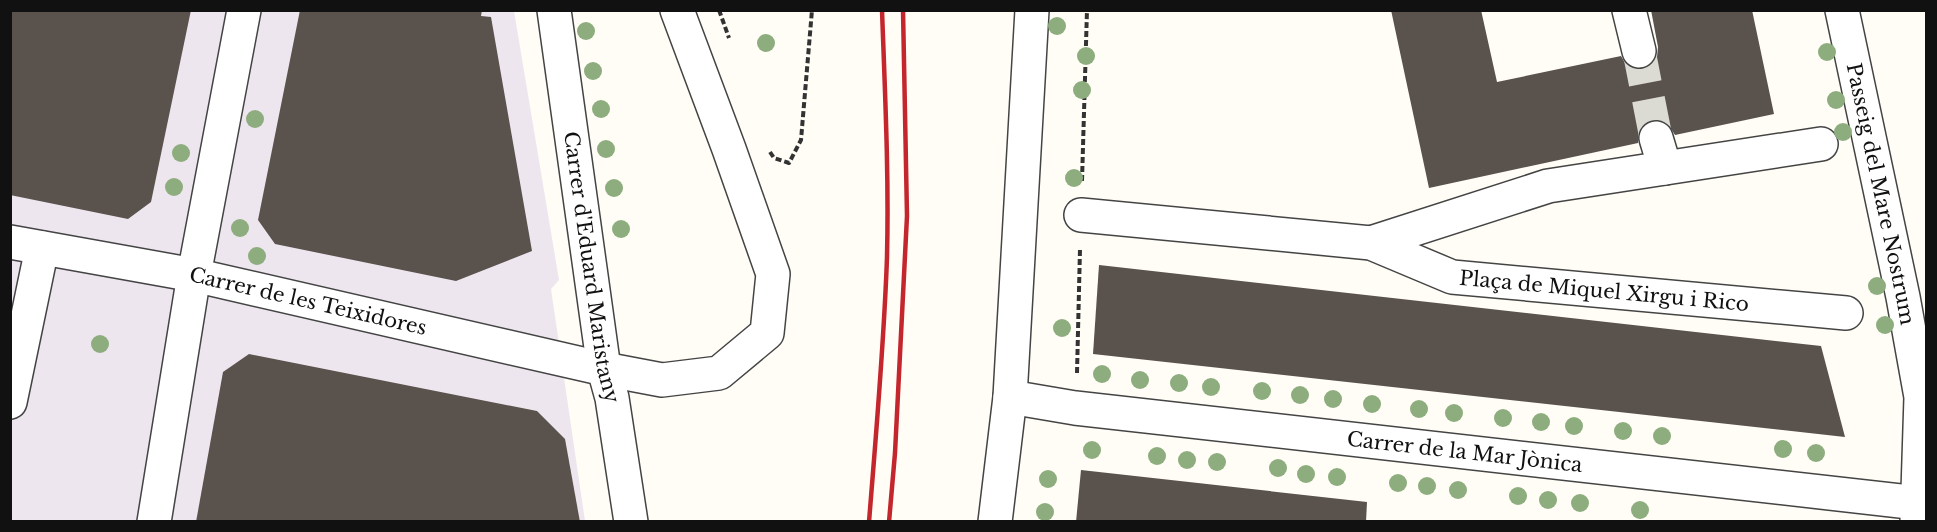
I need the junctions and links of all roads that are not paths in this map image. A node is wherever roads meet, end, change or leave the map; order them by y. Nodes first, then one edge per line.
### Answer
1 (244, 10) edge
2 (554, 10) edge
3 (676, 10) edge
4 (1032, 10) edge
5 (1629, 10) edge
6 (1842, 10) edge
7 (1639, 51) tunnel mouth
8 (1821, 144) dead end
9 (1082, 215) dead end
10 (10, 242) edge
11 (1371, 243) junction
12 (42, 248) junction
13 (194, 274) junction
14 (1846, 313) dead end
15 (604, 369) junction
16 (1010, 397) junction
17 (10, 402) edge
18 (1917, 512) edge
19 (154, 522) edge
20 (631, 522) edge
21 (994, 522) edge

1 - 13 street
2 - 15 street, Carrer d'Eduard Maristany
3 - 15 street
4 - 16 street
5 - 7 street
6 - 18 street, Passeig del Mare Nostrum
8 - 11 street, Plaça de Miquel Xirgu i Rico
9 - 11 street, Plaça de Miquel Xirgu i Rico
10 - 12 street, Carrer de les Teixidores
11 - 14 street, Plaça de Miquel Xirgu i Rico
12 - 13 street, Carrer de les Teixidores
12 - 17 street
13 - 15 street, Carrer de les Teixidores
13 - 19 street
15 - 20 street, Carrer d'Eduard Maristany
16 - 18 street, Carrer de la Mar Jònica
16 - 21 street

